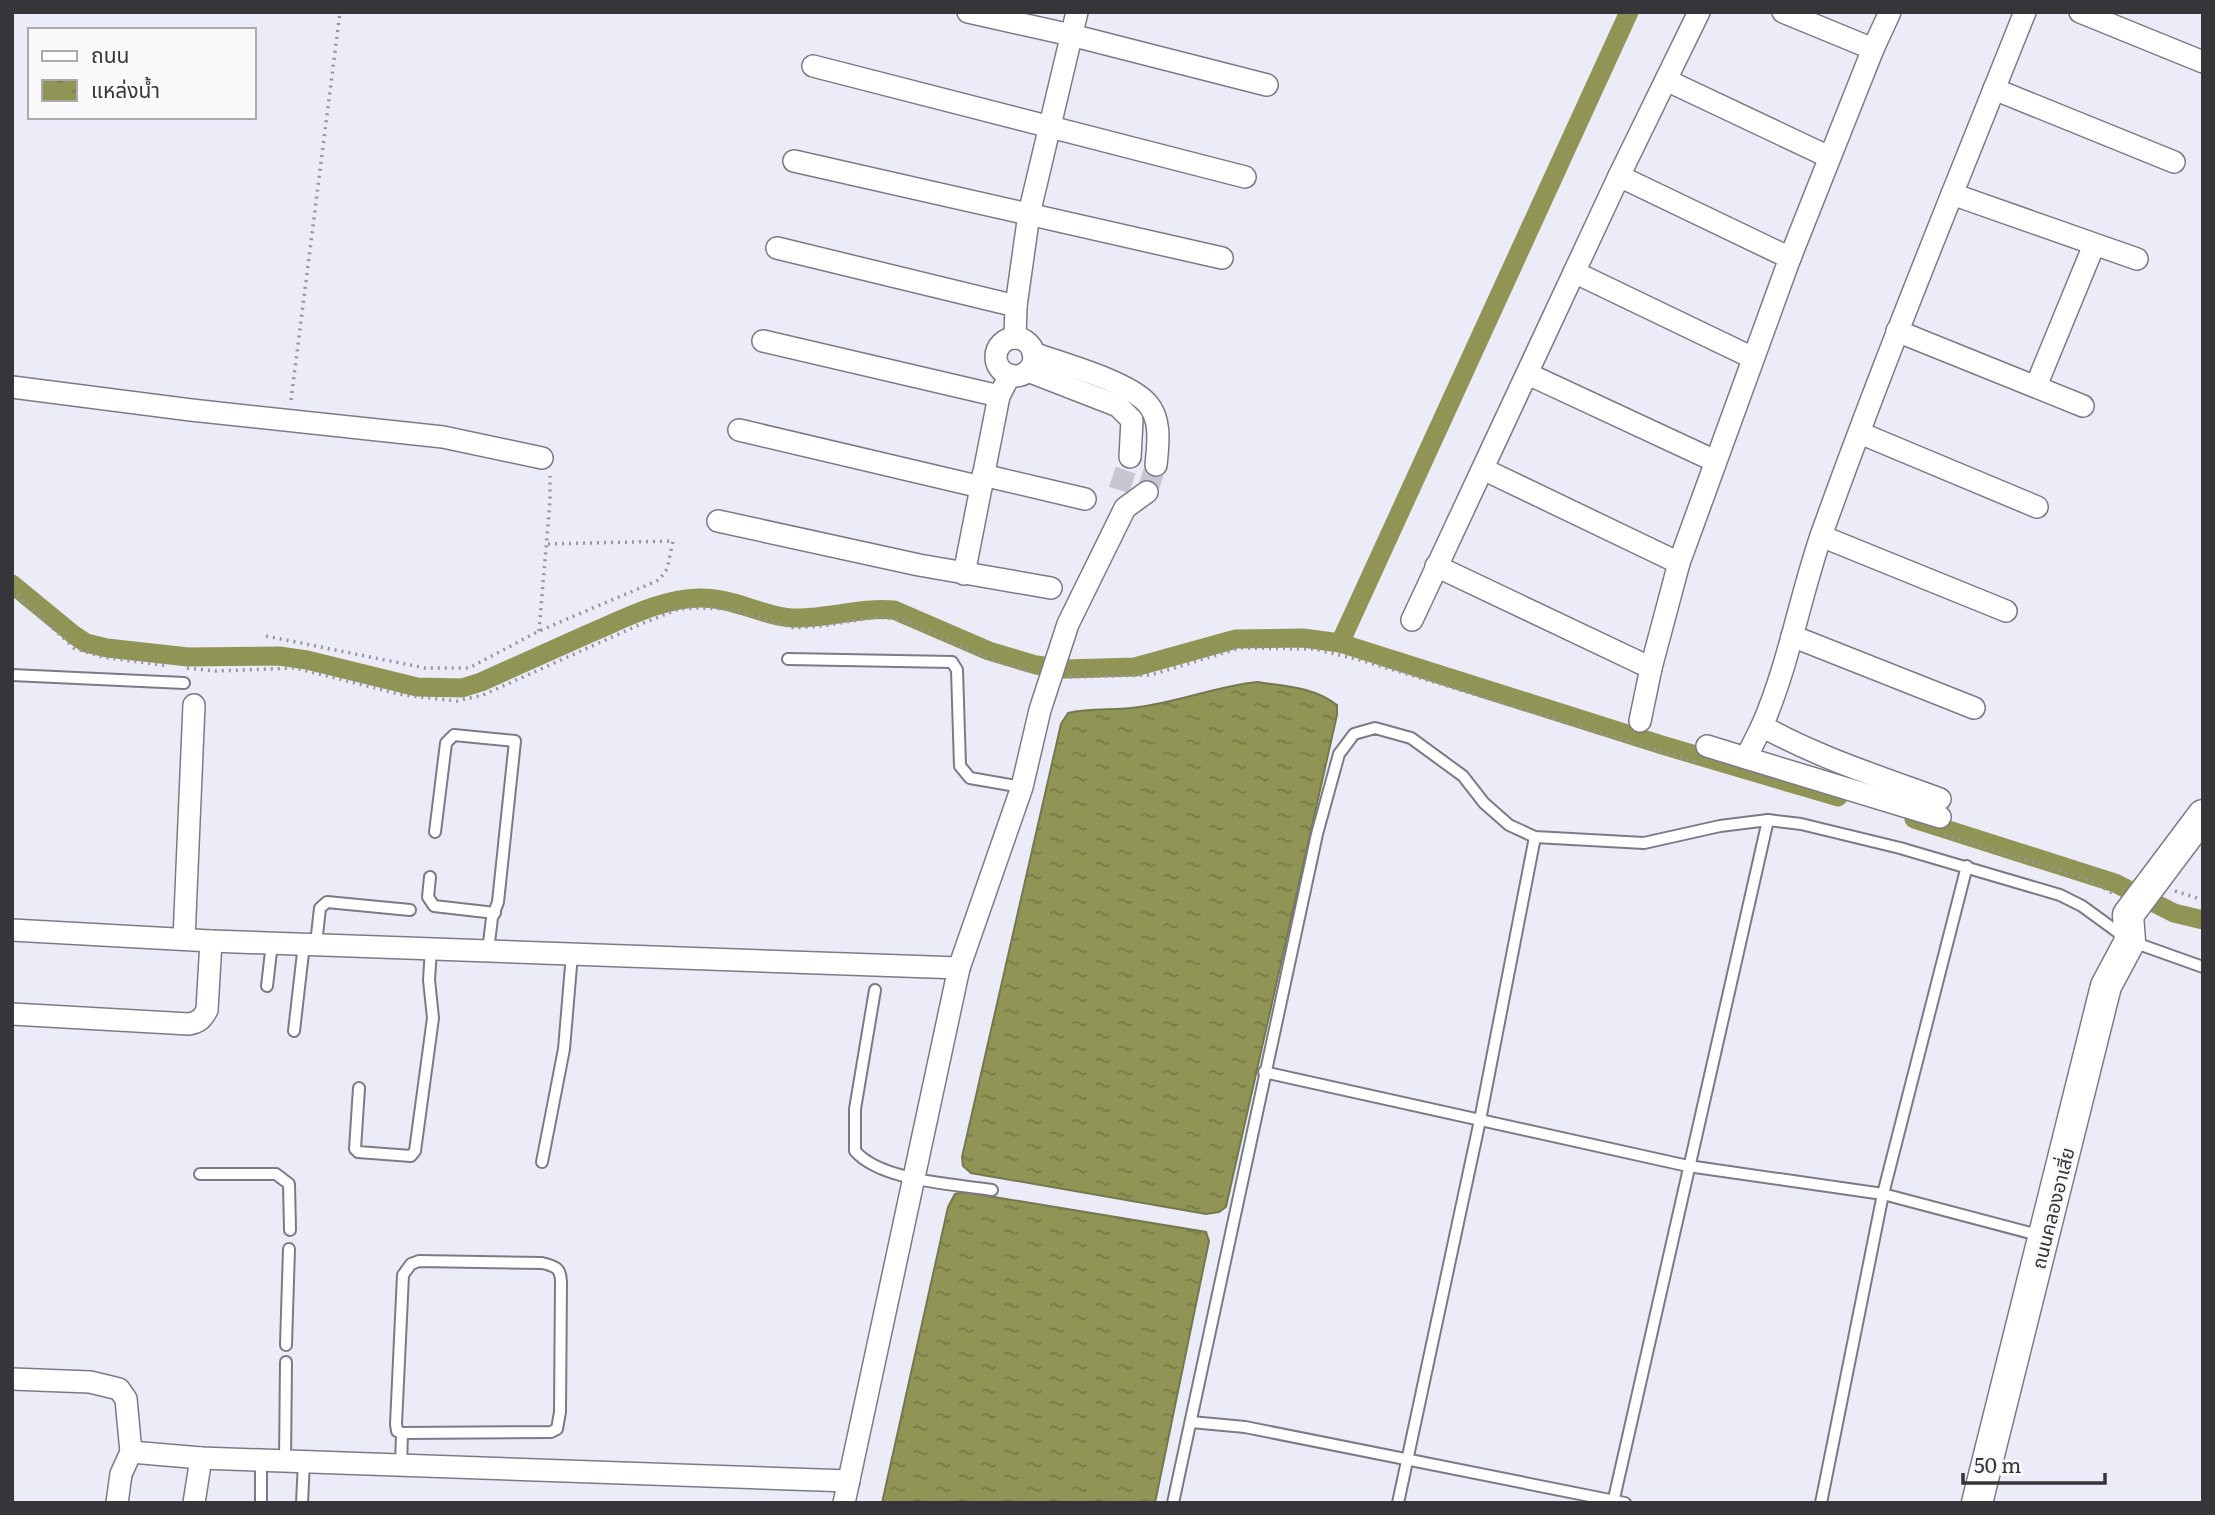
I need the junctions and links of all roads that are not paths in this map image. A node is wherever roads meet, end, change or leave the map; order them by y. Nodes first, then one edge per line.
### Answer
1 (968, 12) edge
2 (1077, 12) edge
3 (1699, 12) edge
4 (1783, 12) edge
5 (1890, 12) edge
6 (2025, 12) edge
7 (2080, 12) edge
8 (1071, 35) junction
9 (1873, 49) junction
10 (2203, 62) edge
11 (813, 66) dead end
12 (1666, 80) junction
13 (1266, 85) dead end
14 (1994, 89) junction
15 (1051, 127) junction
16 (1829, 157) junction
17 (794, 162) dead end
18 (2174, 162) dead end
19 (1619, 176) junction
20 (1245, 177) dead end
21 (1952, 194) junction
22 (1029, 214) junction
23 (2094, 244) junction
24 (777, 248) dead end
25 (1222, 258) dead end
26 (1790, 258) junction
27 (2137, 259) dead end
28 (1574, 272) junction
29 (1016, 306) junction
30 (1897, 331) junction
31 (1015, 338) junction
32 (762, 341) dead end
33 (1753, 358) junction
34 (1024, 366) junction
35 (1528, 373) junction
36 (2036, 386) junction
37 (12, 387) edge
38 (999, 396) junction
39 (2083, 406) dead end
40 (739, 430) dead end
41 (1860, 433) junction
42 (1130, 457) tunnel mouth
43 (542, 458) road end
44 (1715, 461) junction
45 (1156, 465) tunnel mouth
46 (1483, 468) junction
47 (982, 481) junction
48 (1147, 492) tunnel mouth
49 (1085, 499) dead end
50 (2037, 507) dead end
51 (718, 521) dead end
52 (1821, 536) junction
53 (1679, 563) junction
54 (1436, 566) junction
55 (964, 574) junction
56 (1051, 588) dead end
57 (2006, 611) dead end
58 (1412, 620) dead end
59 (1792, 636) junction
60 (788, 659) dead end
61 (1651, 668) junction
62 (12, 675) edge
63 (184, 683) dead end
64 (194, 705) dead end
65 (1974, 708) dead end
66 (1640, 721) dead end
67 (1762, 726) junction
68 (1707, 756) road end
69 (1746, 758) junction
70 (1022, 787) junction
71 (2203, 816) edge
72 (1768, 820) junction
73 (435, 832) dead end
74 (1535, 836) junction
75 (1967, 866) junction
76 (430, 877) dead end
77 (410, 911) dead end
78 (495, 913) junction
79 (2129, 927) junction
80 (12, 930) edge
81 (184, 939) junction
82 (211, 941) junction
83 (272, 943) junction
84 (310, 944) junction
85 (431, 948) junction
86 (488, 951) junction
87 (572, 954) junction
88 (2203, 967) edge
89 (959, 968) junction
90 (267, 986) dead end
91 (876, 990) dead end
92 (12, 1014) edge
93 (294, 1031) dead end
94 (1264, 1072) junction
95 (359, 1088) dead end
96 (1480, 1120) junction
97 (542, 1161) dead end
98 (1688, 1166) junction
99 (200, 1174) dead end
100 (913, 1178) junction
101 (992, 1190) dead end
102 (1883, 1194) junction
103 (290, 1230) dead end
104 (2045, 1237) junction
105 (289, 1249) dead end
106 (286, 1345) dead end
107 (286, 1362) dead end
108 (12, 1379) edge
109 (1191, 1422) junction
110 (402, 1433) junction
111 (131, 1452) junction
112 (201, 1458) junction
113 (261, 1460) junction
114 (1407, 1460) junction
115 (294, 1461) junction
116 (401, 1465) junction
117 (849, 1481) junction
118 (1613, 1502) edge
119 (117, 1503) edge
120 (194, 1503) edge
121 (261, 1503) edge
122 (302, 1503) edge
123 (845, 1503) edge
124 (1173, 1503) edge
125 (1398, 1503) edge
126 (1625, 1503) edge
127 (1821, 1503) edge
128 (1977, 1503) edge

1 - 8 street
2 - 8 street
3 - 12 street
4 - 9 street
5 - 9 street
6 - 14 street
7 - 10 street
8 - 13 street
8 - 15 street
9 - 16 street
11 - 15 street
12 - 16 street
12 - 19 street
14 - 18 street
14 - 21 street
15 - 20 street
15 - 22 street
16 - 26 street
17 - 22 street
19 - 26 street
19 - 28 street
21 - 23 street
21 - 30 street
22 - 25 street
22 - 29 street
23 - 27 street
23 - 36 street
24 - 29 street
26 - 33 street
28 - 33 street
28 - 35 street
29 - 31 street
30 - 36 street
30 - 41 street
31 - 34 street
31 - 34 street
32 - 38 street
33 - 44 street
34 - 38 street
34 - 42 street
34 - 45 street
35 - 44 street
35 - 46 street
36 - 39 street
37 - 43 street
38 - 47 street
40 - 47 street
41 - 50 street
41 - 52 street
44 - 53 street
46 - 53 street
46 - 54 street
47 - 49 street
47 - 55 street
48 - 70 street
51 - 55 street
52 - 57 street
52 - 59 street
53 - 61 street
54 - 58 street
54 - 61 street
55 - 56 street
59 - 65 street
59 - 67 street
60 - 70 lane
61 - 66 street
62 - 63 lane
64 - 81 street
67 - 69 street
67 - 69 street
68 - 69 street
70 - 89 street
71 - 79 street, ถนนคลองอาเสี่ย
72 - 74 lane
72 - 75 lane
72 - 98 lane
73 - 78 lane
74 - 94 lane
74 - 96 lane
75 - 79 lane
75 - 102 lane
76 - 78 lane
77 - 84 lane
78 - 86 lane
79 - 88 lane
79 - 104 street, ถนนคลองอาเสี่ย
80 - 81 street
81 - 82 street
82 - 83 street
82 - 92 street
83 - 84 street
83 - 90 lane
84 - 85 street
84 - 93 lane
85 - 86 street
85 - 95 lane
86 - 87 street
87 - 89 street
87 - 97 lane
89 - 100 street
91 - 100 lane
94 - 96 lane
94 - 109 lane
96 - 98 lane
96 - 114 lane
98 - 102 lane
98 - 118 lane
99 - 103 lane
100 - 101 lane
100 - 117 street
102 - 104 lane
102 - 127 lane
104 - 128 street, ถนนคลองอาเสี่ย
105 - 106 lane
107 - 115 lane
108 - 111 street
109 - 114 lane
109 - 124 lane
110 - 110 lane
110 - 116 lane
111 - 112 street
111 - 119 street
112 - 113 street
112 - 120 street
113 - 115 street
113 - 121 lane
114 - 118 lane
114 - 125 lane
115 - 116 street
115 - 122 lane
116 - 117 street
117 - 123 street
118 - 126 lane

